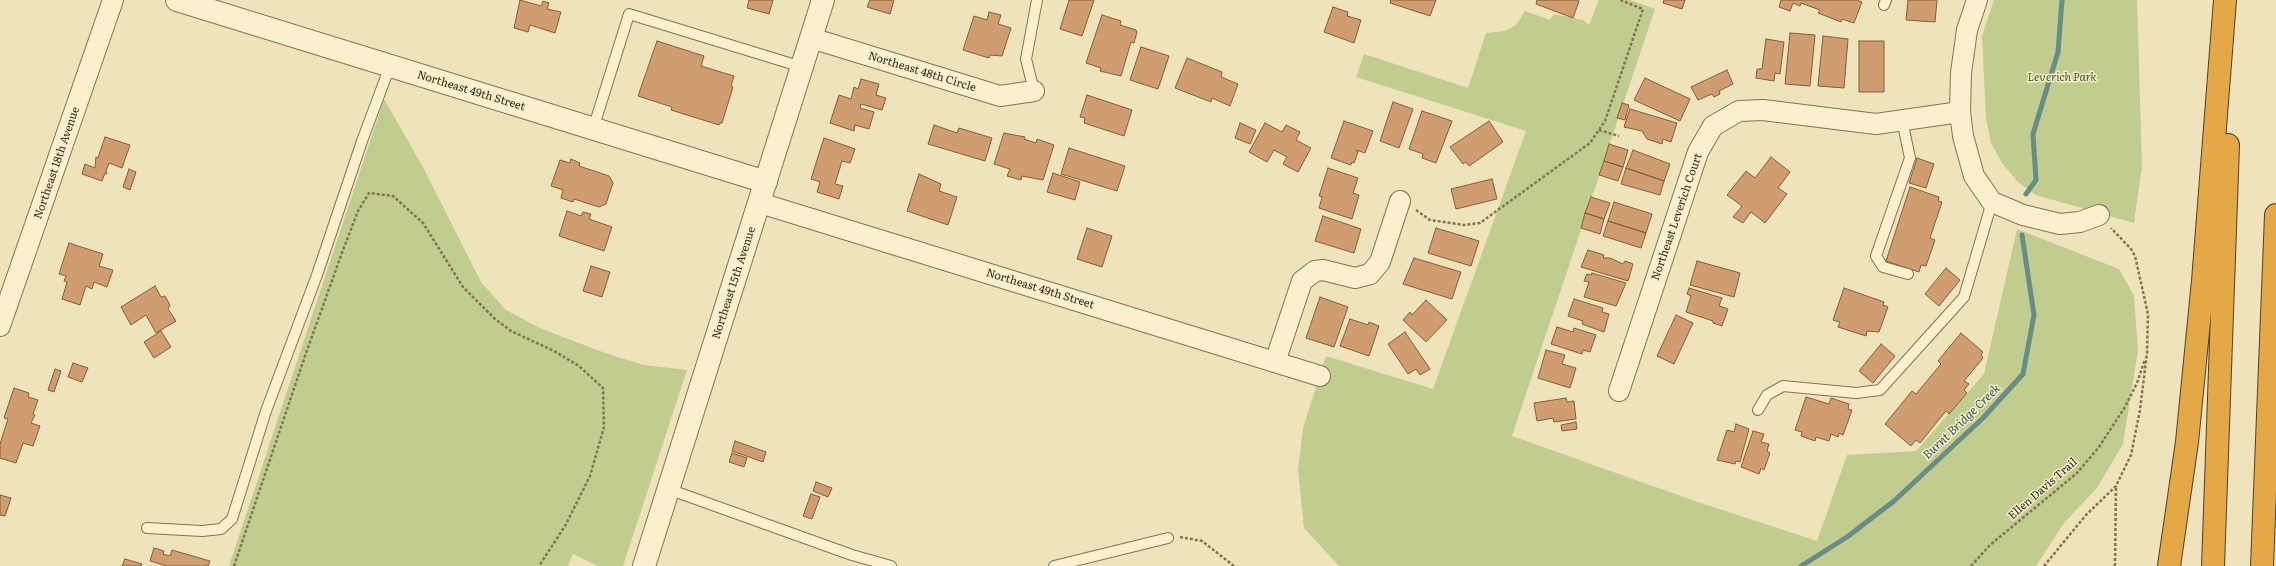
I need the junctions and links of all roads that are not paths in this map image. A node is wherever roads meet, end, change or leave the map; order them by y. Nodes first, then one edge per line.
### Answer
1 (113, 0) edge
2 (177, 0) edge
3 (823, 0) edge
4 (1037, 0) edge
5 (1977, 0) edge
6 (2225, 0) edge
7 (2233, 0) edge
8 (811, 38) junction
9 (390, 66) junction
10 (802, 67) junction
11 (1034, 91) joint
12 (1960, 112) junction
13 (1902, 120) junction
14 (593, 129) junction
15 (766, 182) junction
16 (1400, 201) road end
17 (1992, 202) junction
18 (760, 203) junction
19 (2099, 215) road end
20 (2276, 215) edge
21 (1908, 274) dead end
22 (0, 326) edge
23 (1275, 362) junction
24 (1320, 376) dead end
25 (2270, 383) junction
26 (1618, 392) dead end
27 (1758, 410) dead end
28 (2276, 453) edge
29 (668, 489) junction
30 (147, 528) dead end
31 (1168, 538) road end
32 (644, 566) edge
33 (891, 566) edge
34 (1054, 566) edge
35 (2169, 566) edge
36 (2213, 566) edge
37 (2262, 566) edge

1 - 22 street, Northeast 18th Avenue
2 - 9 street, Northeast 49th Street
3 - 8 street, Northeast 15th Avenue
4 - 11 lane
5 - 12 street
6 - 35 highway
7 - 36 highway
8 - 10 street, Northeast 15th Avenue
8 - 11 street, Northeast 48th Circle
9 - 14 street, Northeast 49th Street
9 - 30 lane
10 - 14 lane
10 - 15 street, Northeast 15th Avenue
12 - 13 street, Northeast Leverich Court
12 - 17 street
13 - 21 lane
13 - 26 street, Northeast Leverich Court
14 - 15 street, Northeast 49th Street
15 - 18 street, Northeast 15th Avenue
16 - 23 street
17 - 19 street
17 - 27 lane
18 - 23 street, Northeast 49th Street
18 - 29 street, Northeast 15th Avenue
20 - 25 highway
23 - 24 street, Northeast 49th Street
25 - 28 highway
25 - 37 highway
29 - 32 street, Northeast 15th Avenue
29 - 33 lane
31 - 34 lane

